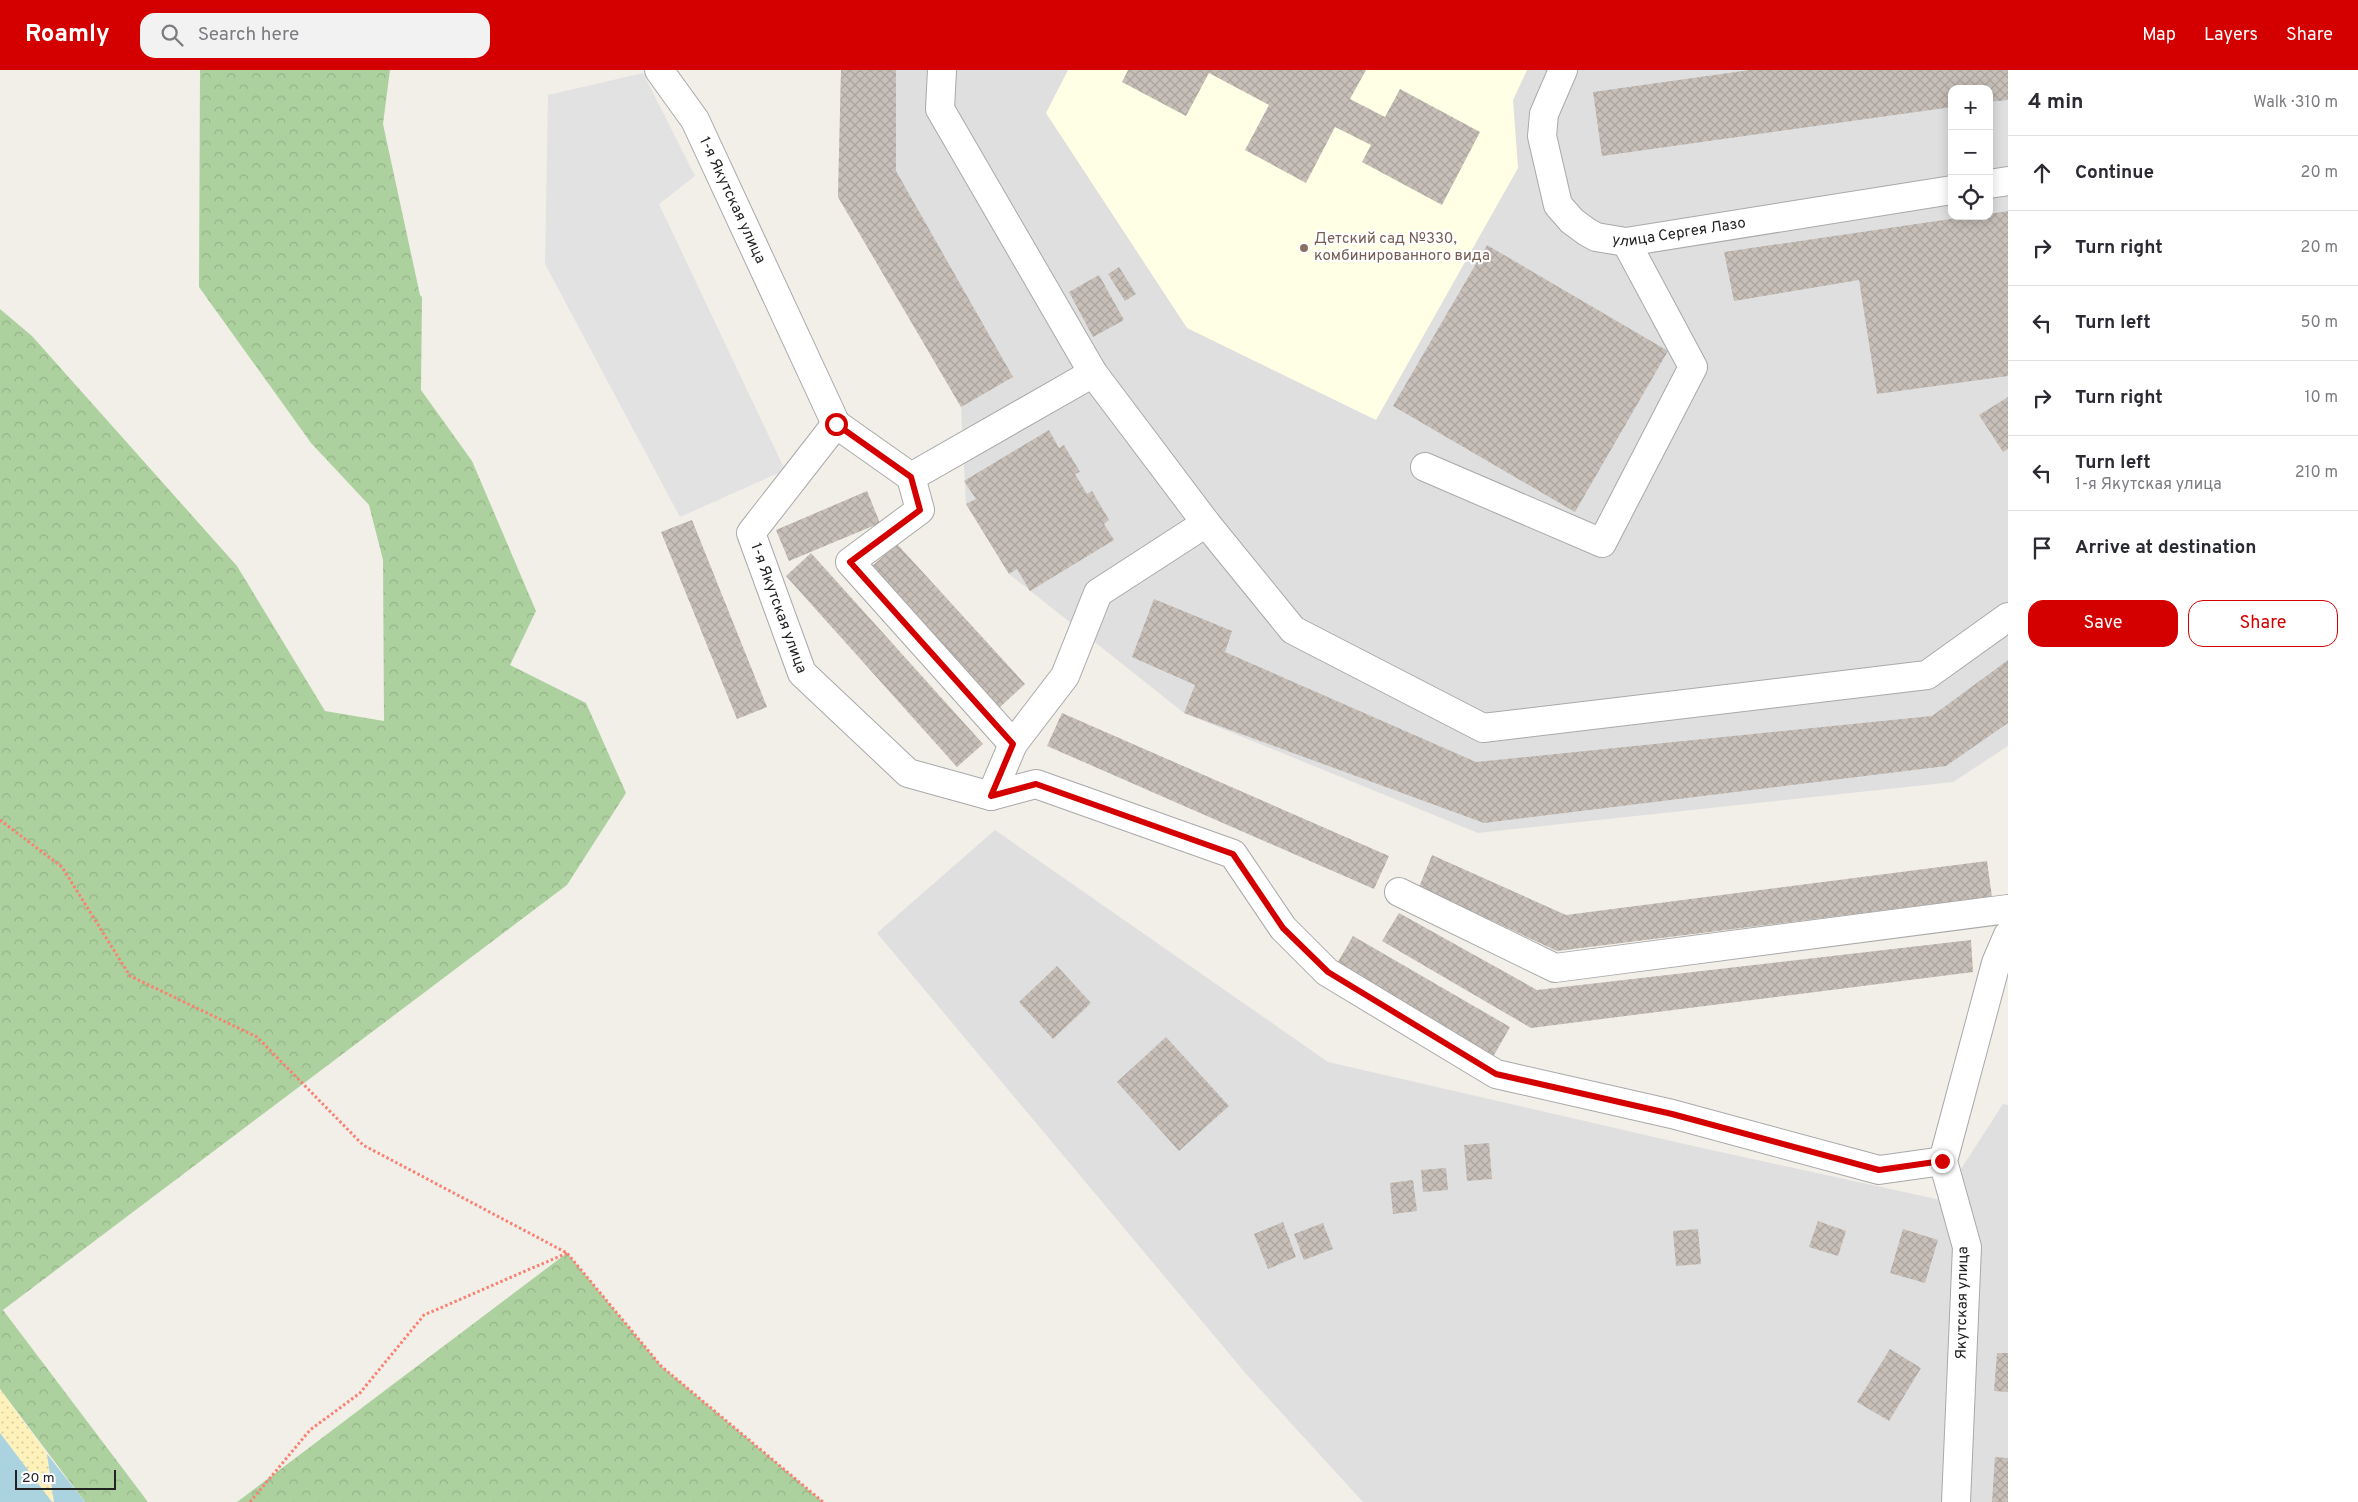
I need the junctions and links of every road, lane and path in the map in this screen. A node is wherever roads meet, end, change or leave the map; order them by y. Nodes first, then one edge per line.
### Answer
1 (659, 70) edge
2 (942, 70) edge
3 (1563, 70) edge
4 (2008, 181) edge
5 (1993, 183) edge
6 (1948, 191) edge
7 (1626, 242) junction
8 (1093, 373) junction
9 (836, 424) junction
10 (1425, 467) dead end
11 (911, 477) junction
12 (1206, 523) junction
13 (2008, 617) edge
14 (1013, 744) junction
15 (991, 796) junction
16 (0, 820) edge
17 (1399, 892) dead end
18 (2008, 909) edge
19 (2008, 935) edge
20 (1942, 1161) junction
21 (567, 1253) junction
22 (250, 1502) edge
23 (823, 1502) edge
24 (1956, 1502) edge

1 - 9 street, 1-я Якутская улица
2 - 8 street
3 - 7 street, улица Сергея Лазо
4 - 5 street
6 - 7 street, улица Сергея Лазо
7 - 10 street
8 - 11 street
8 - 12 street
9 - 11 street
9 - 15 street, 1-я Якутская улица
11 - 14 street
12 - 13 street
12 - 14 street
14 - 15 street
15 - 20 street
16 - 21 path
17 - 18 street
19 - 20 street
20 - 24 street, Якутская улица
21 - 22 path
21 - 23 path

